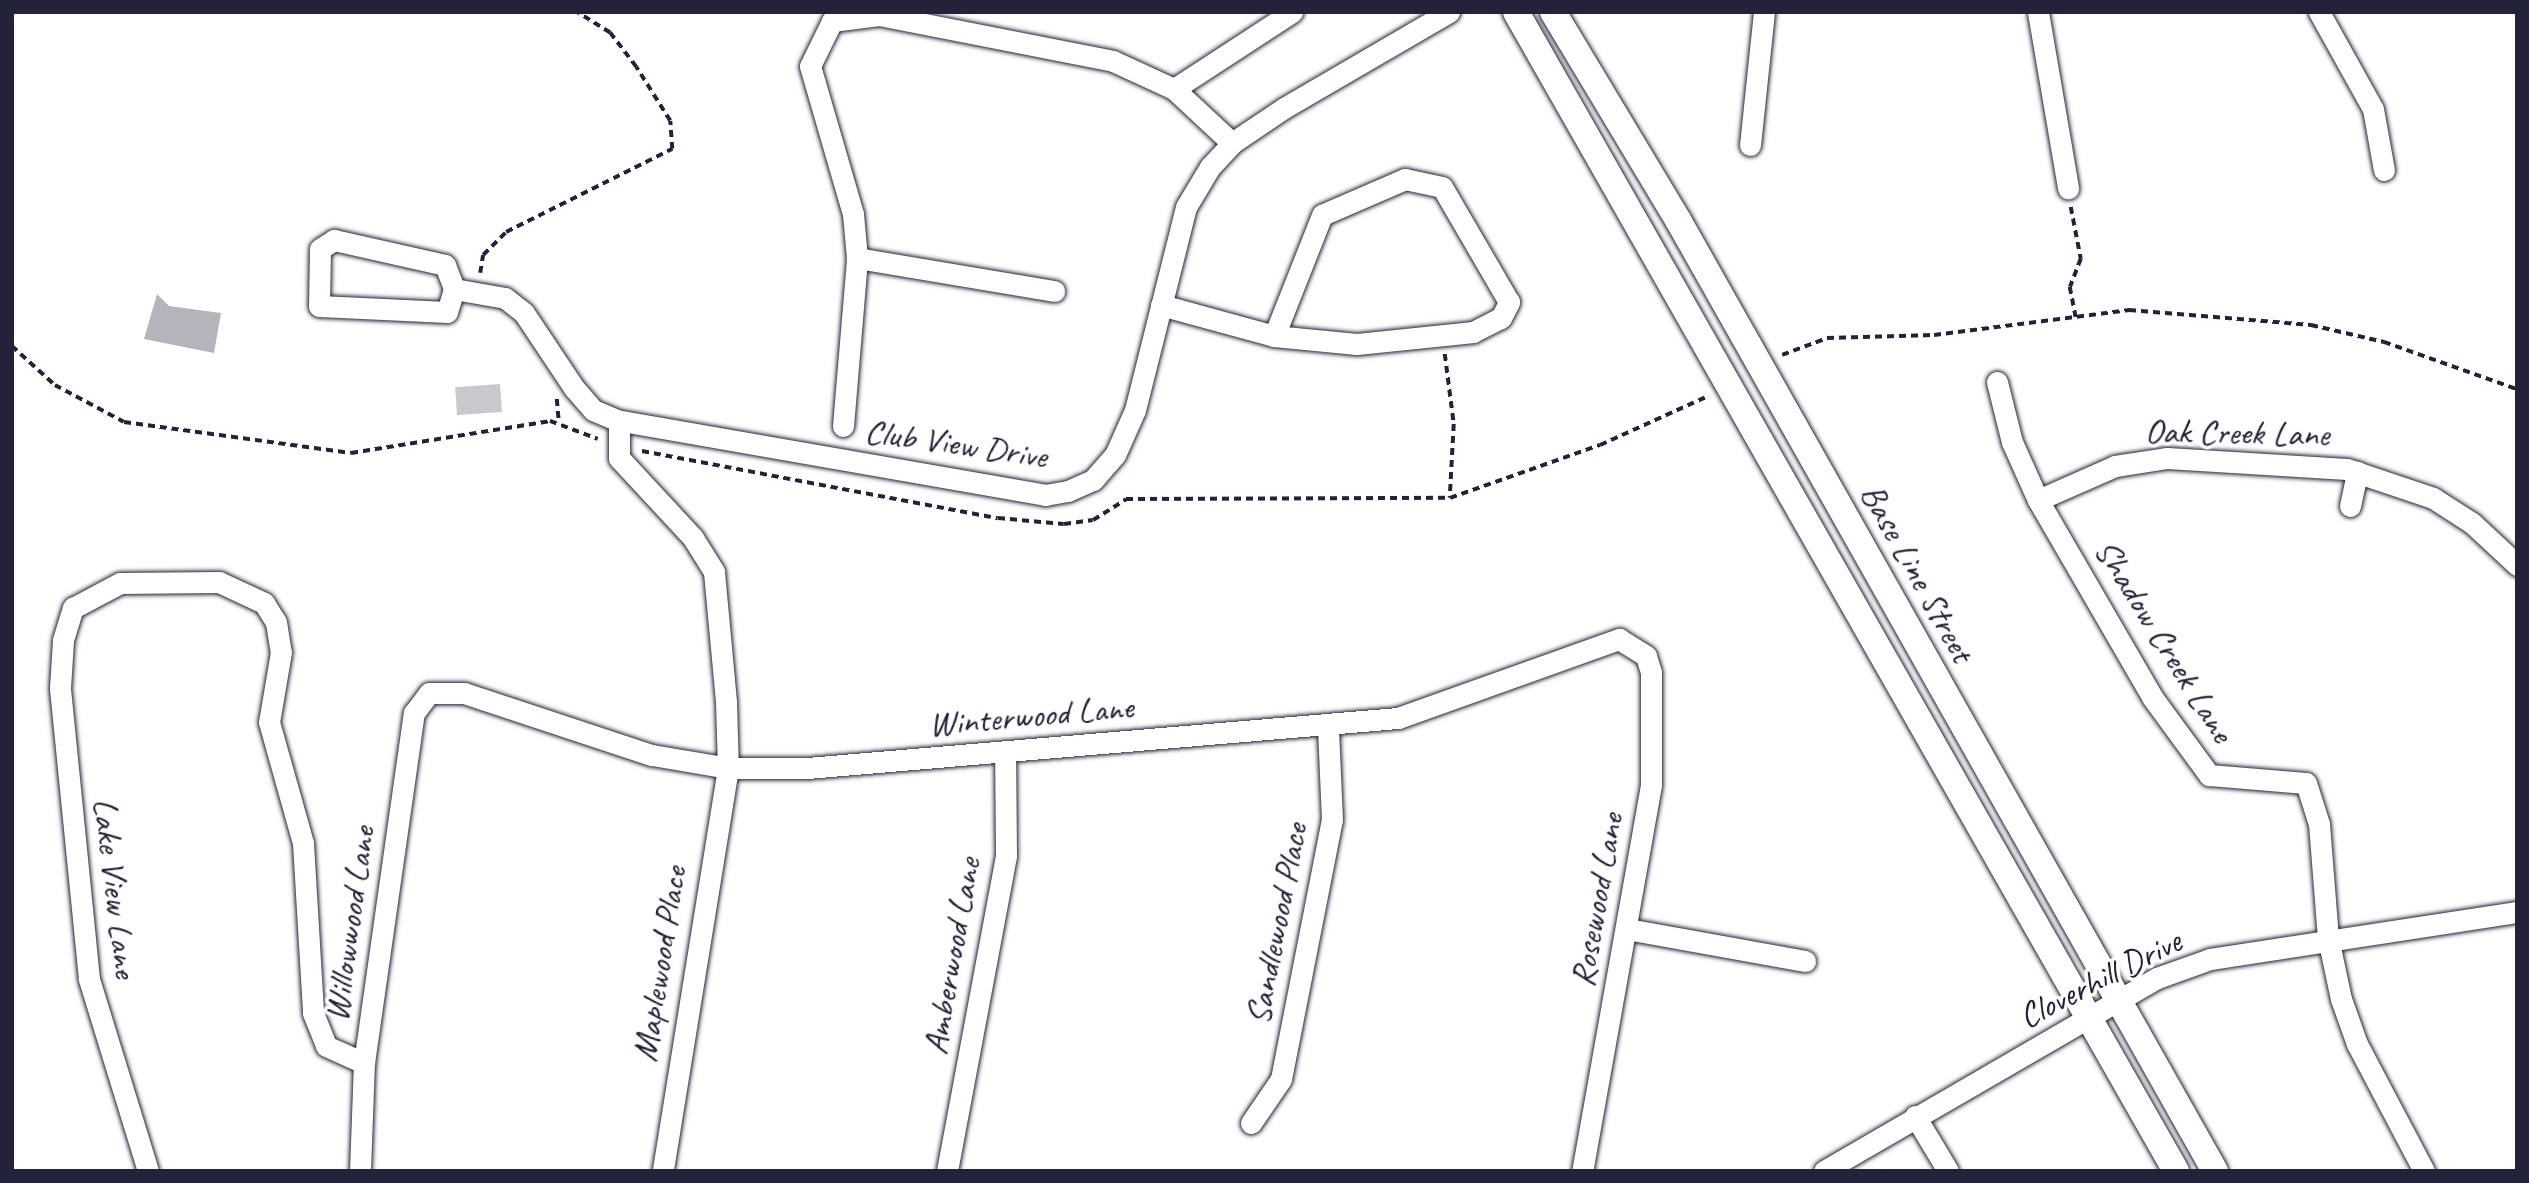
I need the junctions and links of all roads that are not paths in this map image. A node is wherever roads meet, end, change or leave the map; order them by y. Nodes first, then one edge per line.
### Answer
1 (1292, 12) edge
2 (1449, 12) edge
3 (1516, 12) edge
4 (1553, 12) edge
5 (1764, 12) edge
6 (2038, 12) edge
7 (2319, 12) edge
8 (829, 17) edge
9 (1174, 89) junction
10 (1232, 143) junction
11 (1750, 145) dead end
12 (2384, 170) dead end
13 (2068, 188) dead end
14 (857, 258) junction
15 (454, 289) junction
16 (1054, 291) dead end
17 (1161, 305) junction
18 (1274, 336) junction
19 (1997, 382) dead end
20 (619, 421) junction
21 (843, 426) dead end
22 (2357, 472) junction
23 (2038, 500) junction
24 (2350, 506) dead end
25 (2517, 565) edge
26 (1634, 644) joint
27 (429, 693) joint
28 (1328, 727) junction
29 (1005, 751) junction
30 (728, 768) junction
31 (2517, 912) edge
32 (1627, 929) junction
33 (2328, 938) junction
34 (1805, 961) dead end
35 (2117, 1002) junction
36 (2090, 1018) junction
37 (364, 1063) junction
38 (1916, 1116) junction
39 (1251, 1123) dead end
40 (148, 1171) edge
41 (360, 1171) edge
42 (663, 1171) edge
43 (947, 1171) edge
44 (1582, 1171) edge
45 (1824, 1171) edge
46 (1948, 1171) edge
47 (2176, 1171) edge
48 (2216, 1171) edge
49 (2424, 1171) edge

1 - 9 street
2 - 10 street, Club View Drive
3 - 36 main road, Base Line Street
4 - 35 main road, Base Line Street
5 - 11 street
6 - 13 street
7 - 12 street
8 - 9 street
8 - 14 street
9 - 10 street
10 - 17 street, Club View Drive
14 - 16 street
14 - 21 street
15 - 15 street
15 - 20 street, Club View Drive
17 - 18 street
17 - 20 street, Club View Drive
18 - 18 street
19 - 23 street, Shadow Creek Lane
20 - 30 street, Maplewood Place
22 - 23 street, Oak Creek Lane
22 - 24 street, Oak Creek Lane
22 - 25 street, Oak Creek Lane
23 - 33 street, Shadow Creek Lane
26 - 28 street, Winterwood Lane
26 - 32 street, Rosewood Lane
27 - 30 street, Winterwood Lane
27 - 37 street, Willowwood Lane
28 - 29 street, Winterwood Lane
28 - 39 street, Sandlewood Place
29 - 30 street, Winterwood Lane
29 - 43 street, Amberwood Lane
30 - 42 street, Maplewood Place
31 - 33 street, Cloverhill Drive
32 - 34 street
32 - 44 street, Rosewood Lane
33 - 35 street, Cloverhill Drive
33 - 49 street, Shadow Creek Lane
35 - 36 street, Cloverhill Drive
35 - 48 main road, Base Line Street
36 - 38 street, Cloverhill Drive
36 - 47 main road, Base Line Street
37 - 40 street, Lake View Lane
37 - 41 street, Willowwood Lane
38 - 45 street, Cloverhill Drive
38 - 46 street

